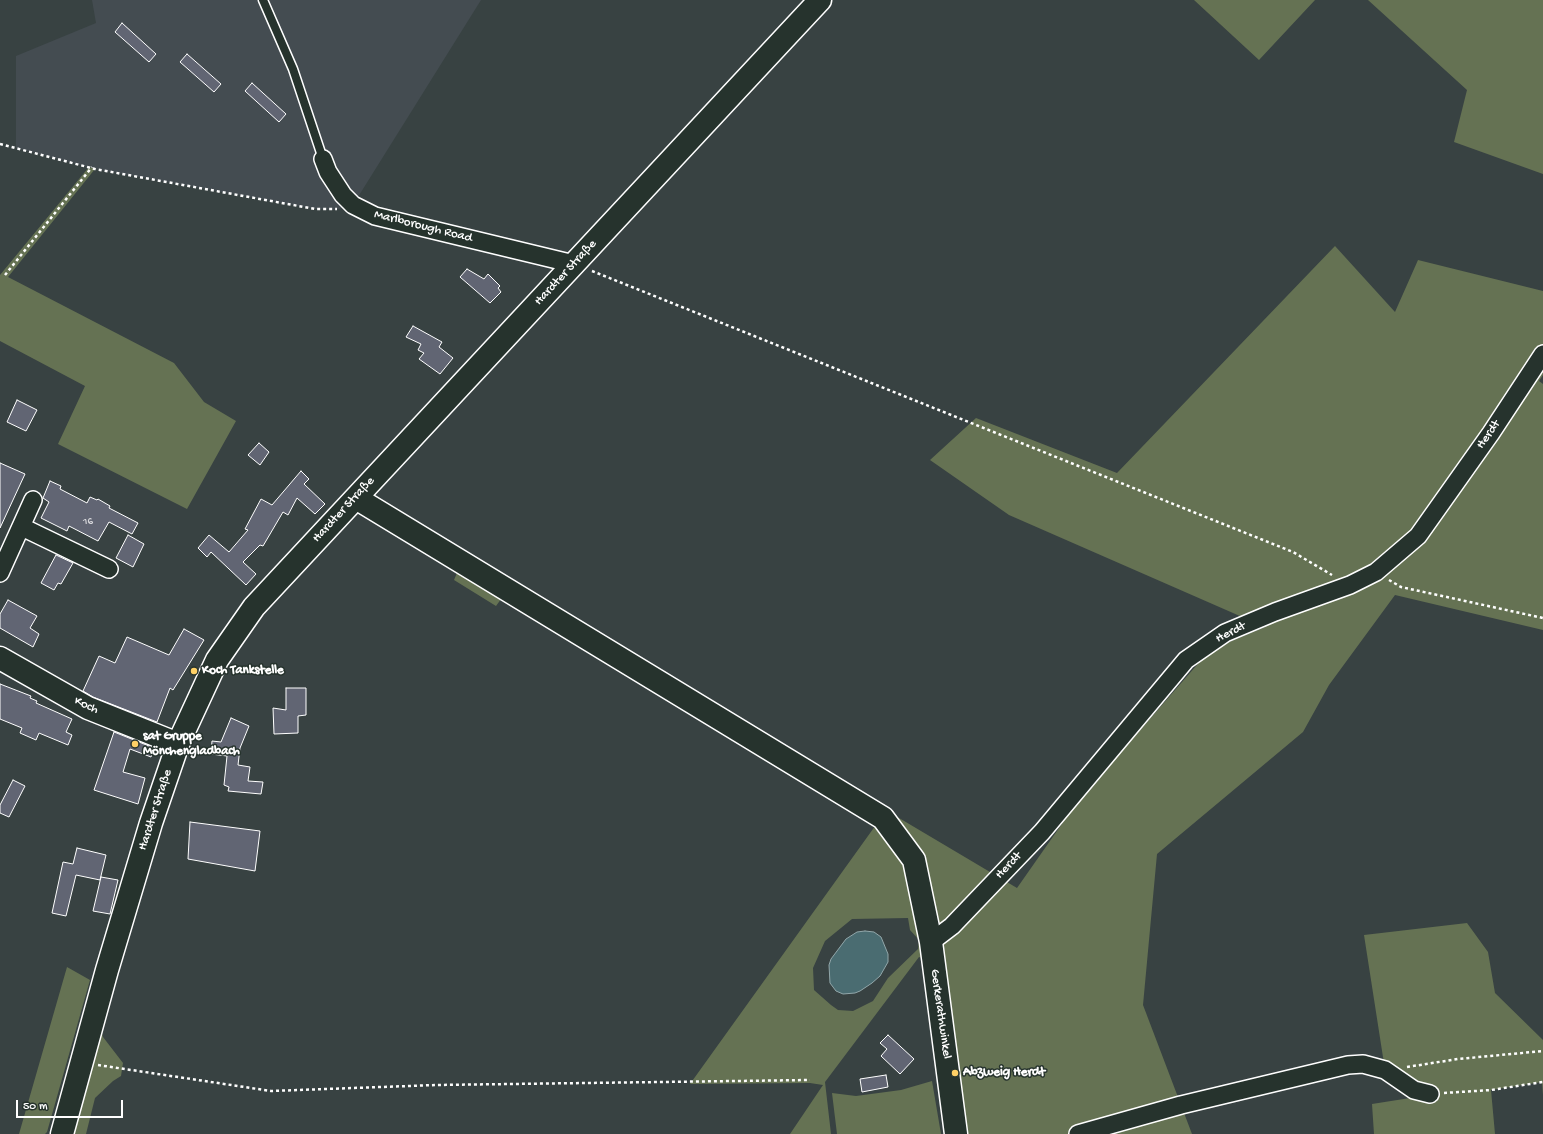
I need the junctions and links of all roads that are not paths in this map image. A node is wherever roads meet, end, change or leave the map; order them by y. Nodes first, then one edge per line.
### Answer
1 (263, 0) edge
2 (820, 0) edge
3 (323, 159) joint
4 (574, 264) junction
5 (1543, 354) edge
6 (356, 498) junction
7 (33, 500) dead end
8 (22, 526) junction
9 (109, 569) dead end
10 (0, 573) edge
11 (0, 658) edge
12 (178, 744) junction
13 (930, 942) junction
14 (1430, 1094) road end
15 (62, 1134) edge
16 (956, 1134) edge
17 (1078, 1134) edge

1 - 3 lane, Marlborough Road
2 - 4 main road, Hardter Straße
3 - 4 street, Marlborough Road
4 - 6 main road, Hardter Straße
5 - 13 street, Herdt
6 - 12 main road, Hardter Straße
6 - 13 main road, Gerkerathwinkel
7 - 8 street
8 - 9 street
8 - 10 street
11 - 12 main road, Koch
12 - 15 main road, Hardter Straße
13 - 16 main road, Gerkerathwinkel
14 - 17 street

